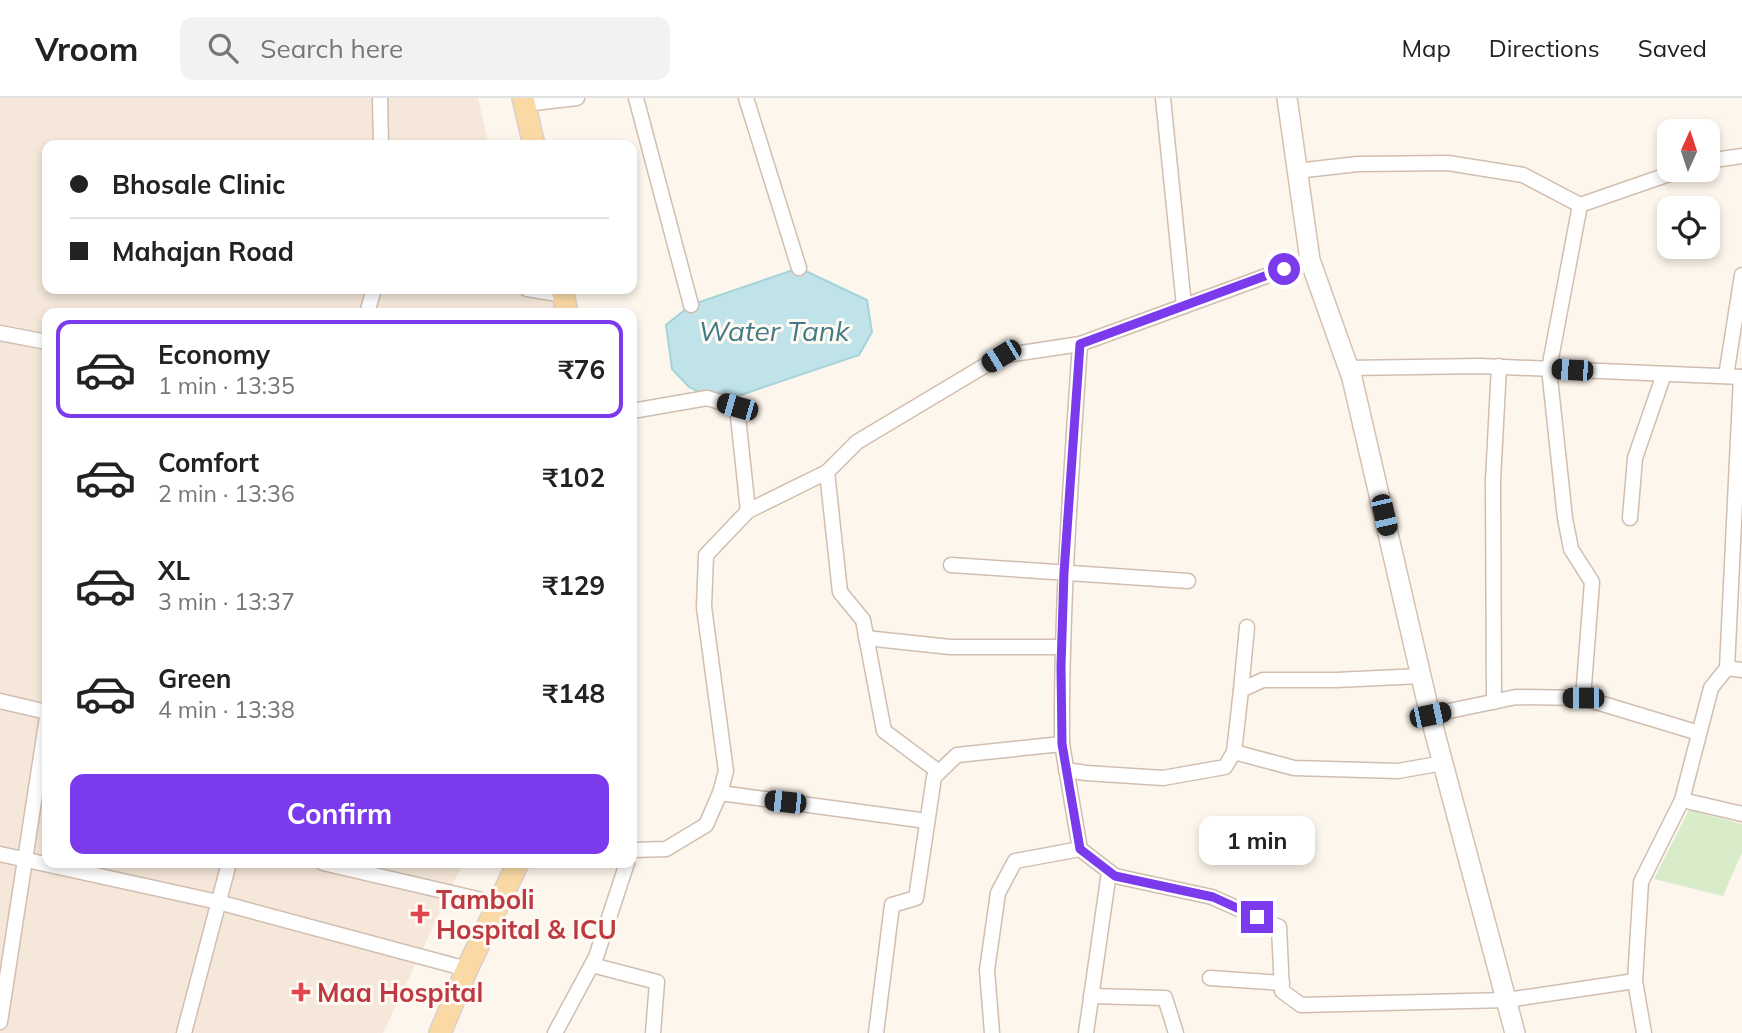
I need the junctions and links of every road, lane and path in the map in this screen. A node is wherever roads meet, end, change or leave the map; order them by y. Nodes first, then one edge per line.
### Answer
1 (380, 98) edge
2 (576, 98) edge
3 (636, 98) edge
4 (746, 98) edge
5 (1163, 98) edge
6 (1287, 98) edge
7 (524, 101) edge
8 (381, 140) edge
9 (533, 140) edge
10 (1742, 156) edge
11 (1720, 160) edge
12 (1296, 171) junction
13 (1657, 178) edge
14 (1580, 205) junction
15 (1310, 260) junction
16 (799, 268) dead end
17 (1742, 275) edge
18 (546, 294) edge
19 (564, 299) edge
20 (691, 305) dead end
21 (1184, 306) junction
22 (0, 333) edge
23 (42, 341) edge
24 (1080, 344) junction
25 (1499, 366) junction
26 (1348, 368) junction
27 (1549, 369) junction
28 (1664, 374) junction
29 (1736, 377) edge
30 (637, 410) edge
31 (827, 472) junction
32 (748, 510) junction
33 (1630, 518) dead end
34 (951, 565) dead end
35 (1064, 573) junction
36 (1188, 581) dead end
37 (1247, 627) dead end
38 (866, 638) junction
39 (1063, 647) junction
40 (1735, 669) edge
41 (1421, 676) junction
42 (1241, 690) junction
43 (1583, 698) junction
44 (0, 701) edge
45 (1494, 702) junction
46 (42, 713) edge
47 (1430, 715) junction
48 (1699, 733) junction
49 (42, 744) edge
50 (1062, 744) junction
51 (1234, 752) junction
52 (1443, 763) junction
53 (1066, 770) junction
54 (939, 772) junction
55 (720, 793) junction
56 (1682, 800) junction
57 (1742, 814) edge
58 (927, 821) junction
59 (1080, 849) junction
60 (637, 850) edge
61 (0, 855) edge
62 (23, 860) junction
63 (42, 864) edge
64 (60, 868) edge
65 (228, 868) edge
66 (344, 868) edge
67 (516, 868) edge
68 (625, 868) edge
69 (1109, 872) junction
70 (218, 902) junction
71 (499, 904) junction
72 (592, 965) junction
73 (467, 969) junction
74 (1210, 978) dead end
75 (1635, 981) junction
76 (1282, 983) junction
77 (1091, 996) junction
78 (1507, 1000) junction
79 (0, 1022) edge
80 (184, 1033) edge
81 (440, 1033) edge
82 (555, 1033) edge
83 (653, 1033) edge
84 (876, 1033) edge
85 (992, 1033) edge
86 (1086, 1033) edge
87 (1176, 1033) edge
88 (1516, 1033) edge
89 (1644, 1033) edge

1 - 8 street
2 - 7 street
3 - 20 street
4 - 16 street
5 - 21 street
6 - 12 main road
7 - 9 main road
10 - 11 street
12 - 14 street
12 - 15 main road
13 - 14 street
14 - 27 street
15 - 21 street
15 - 26 main road
17 - 29 street
18 - 19 street
21 - 24 street
22 - 23 street
24 - 31 street
24 - 35 street
25 - 26 street
25 - 27 street
25 - 45 street
26 - 41 main road
27 - 28 street
27 - 43 street
28 - 29 street
28 - 33 street
29 - 40 street
30 - 32 street
31 - 32 street
31 - 38 street
32 - 55 street
34 - 35 street
35 - 36 street
35 - 39 street
37 - 42 street
38 - 39 street
38 - 54 street
39 - 50 street
40 - 48 street
41 - 42 street
41 - 47 main road
42 - 51 street
43 - 45 street
43 - 48 street
44 - 46 street
45 - 47 street
47 - 52 main road
48 - 56 street
49 - 62 street
50 - 53 street
50 - 54 street
51 - 52 street
51 - 53 street
52 - 78 main road
53 - 59 street
54 - 58 street
55 - 58 street
55 - 60 street
56 - 57 street
56 - 75 street
58 - 84 street
59 - 69 street
59 - 85 street
61 - 62 street
62 - 63 street
62 - 79 street
64 - 70 street
65 - 70 street
66 - 71 street
67 - 71 main road
68 - 72 street
69 - 76 street
69 - 77 street
70 - 73 street
70 - 80 street
71 - 73 main road
72 - 82 street
72 - 83 street
73 - 81 main road
74 - 76 street
75 - 78 street
75 - 89 street
76 - 78 street
77 - 86 street
77 - 87 street
78 - 88 main road

